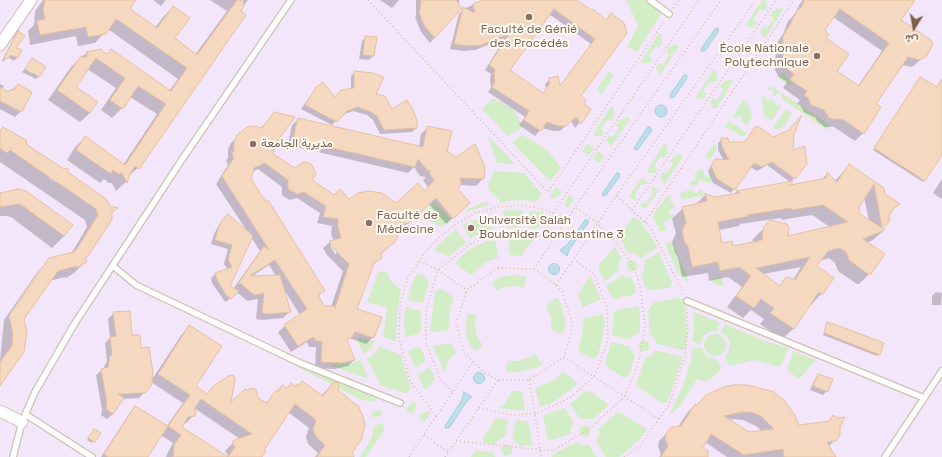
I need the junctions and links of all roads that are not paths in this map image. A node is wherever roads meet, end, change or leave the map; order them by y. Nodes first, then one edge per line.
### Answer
1 (31, 0) edge
2 (291, 0) edge
3 (650, 0) edge
4 (669, 14) road end
5 (0, 45) edge
6 (113, 266) junction
7 (687, 301) road end
8 (942, 371) edge
9 (924, 398) junction
10 (400, 403) dead end
11 (0, 411) edge
12 (24, 418) junction
13 (889, 456) edge
14 (13, 457) edge
15 (92, 457) edge

1 - 5 street
2 - 6 lane
3 - 4 lane
6 - 10 lane
6 - 12 lane
7 - 9 lane
8 - 9 lane
9 - 13 lane
11 - 12 street
12 - 14 lane
12 - 15 lane

